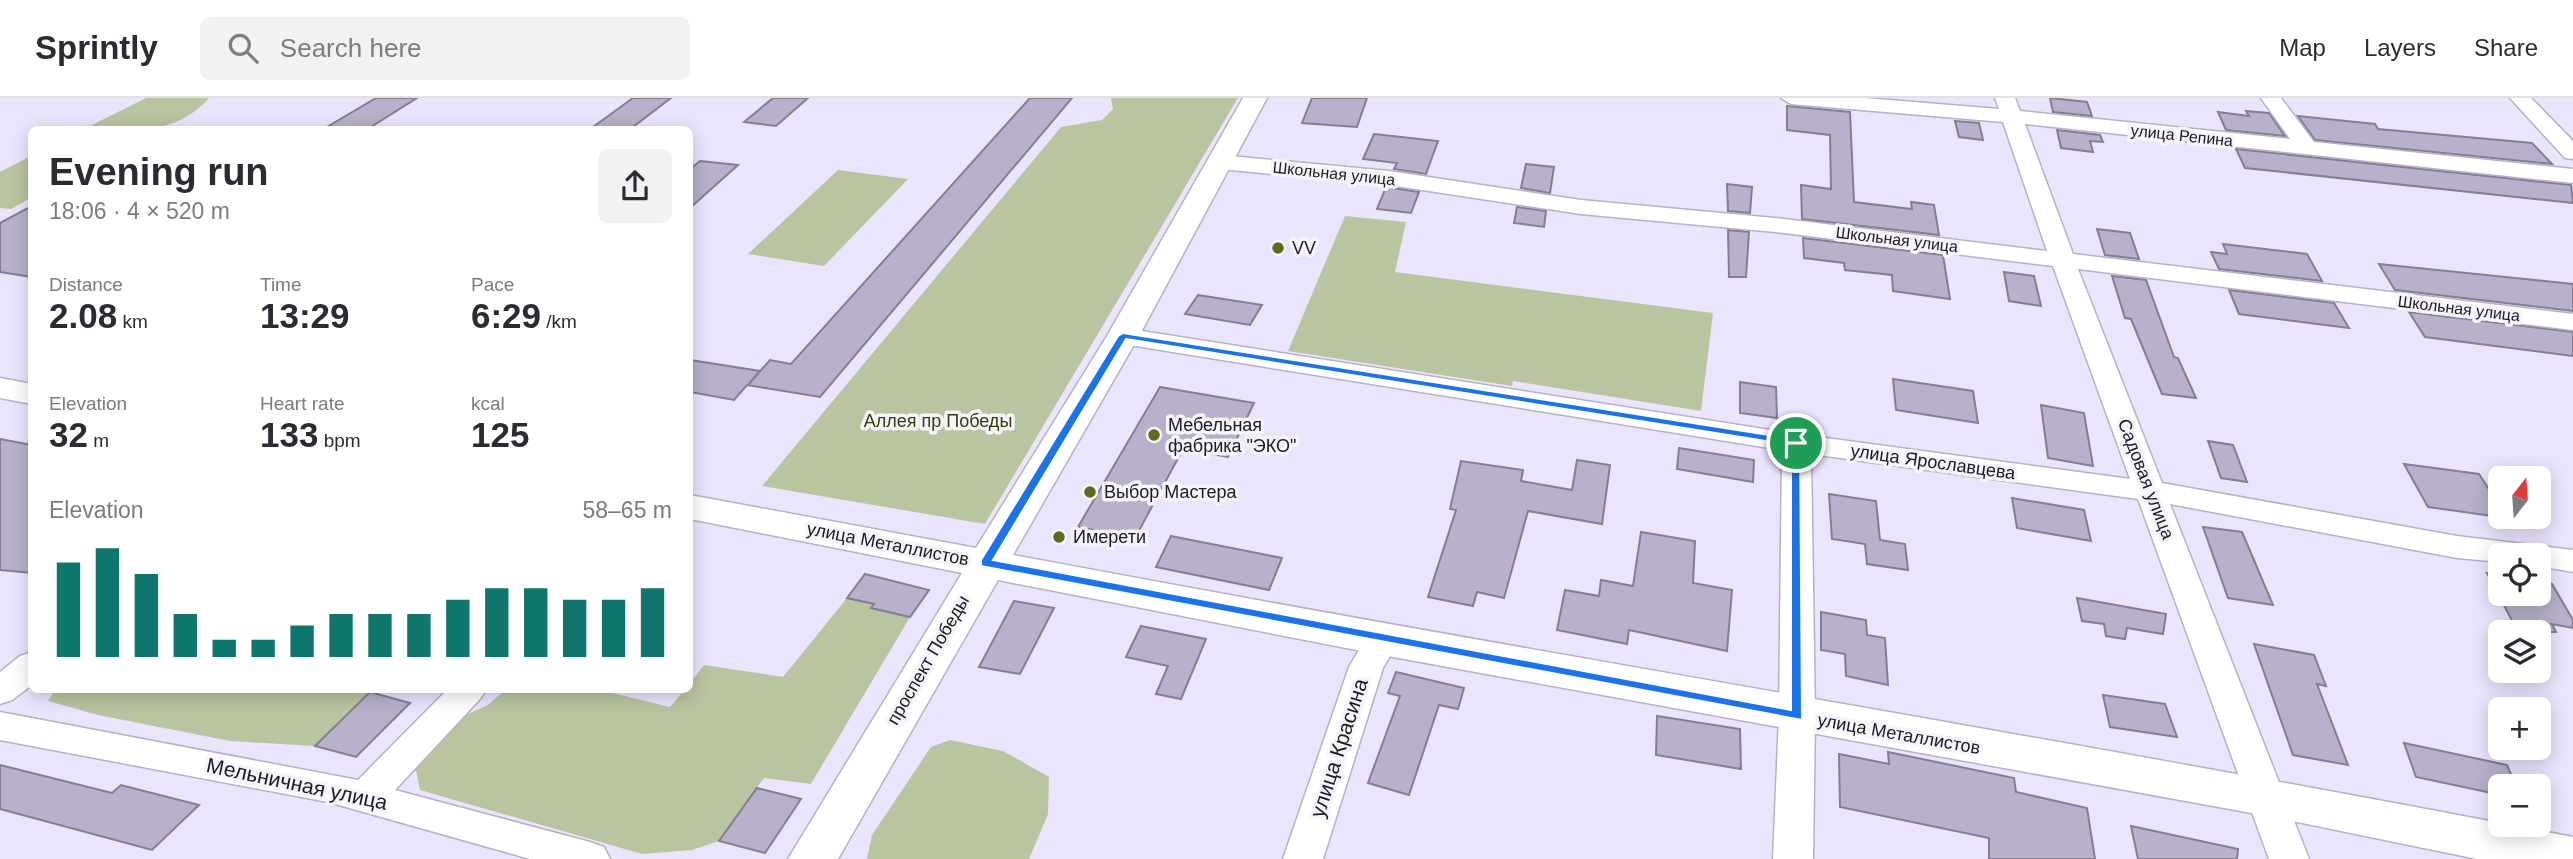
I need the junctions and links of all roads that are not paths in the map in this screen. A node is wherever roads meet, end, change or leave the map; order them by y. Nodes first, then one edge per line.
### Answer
1 (1255, 98) edge
2 (1791, 98) edge
3 (2271, 98) edge
4 (2520, 98) edge
5 (2008, 107) edge
6 (2308, 149) junction
7 (2573, 153) edge
8 (1220, 162) junction
9 (2573, 176) edge
10 (2062, 259) junction
11 (2573, 322) edge
12 (1123, 336) junction
13 (0, 388) edge
14 (28, 393) edge
15 (1796, 443) junction
16 (2150, 491) junction
17 (693, 508) edge
18 (2488, 550) edge
19 (2551, 557) edge
20 (2573, 561) edge
21 (985, 563) junction
22 (1382, 640) junction
23 (28, 668) edge
24 (0, 691) edge
25 (465, 693) edge
26 (1797, 716) junction
27 (0, 726) edge
28 (365, 797) junction
29 (2267, 797) junction
30 (2573, 858) edge
31 (590, 859) edge
32 (812, 859) edge
33 (1303, 859) edge
34 (1793, 859) edge
35 (2289, 859) edge

1 - 8 street, проспект Победы
2 - 5 street, улица Репина
3 - 6 street
4 - 7 street
5 - 6 street, улица Репина
5 - 10 street, Садовая улица
6 - 9 street, улица Репина
8 - 10 street, Школьная улица
8 - 12 street, проспект Победы
10 - 11 street, Школьная улица
10 - 16 street, Садовая улица
12 - 15 street, улица Ярославцева
12 - 21 street, проспект Победы
13 - 14 street
15 - 16 street, улица Ярославцева
15 - 26 street
16 - 18 street, улица Ярославцева
16 - 29 street, Садовая улица
17 - 21 street, улица Металлистов
19 - 20 street, улица Ярославцева
21 - 22 street, улица Металлистов
21 - 32 street, проспект Победы
22 - 26 street, улица Металлистов
22 - 33 street, улица Красина
23 - 24 street
25 - 28 street
26 - 29 street, улица Металлистов
26 - 34 street
27 - 28 street, Мельничная улица
28 - 31 street, Мельничная улица
29 - 30 street, улица Металлистов
29 - 35 street, Садовая улица

